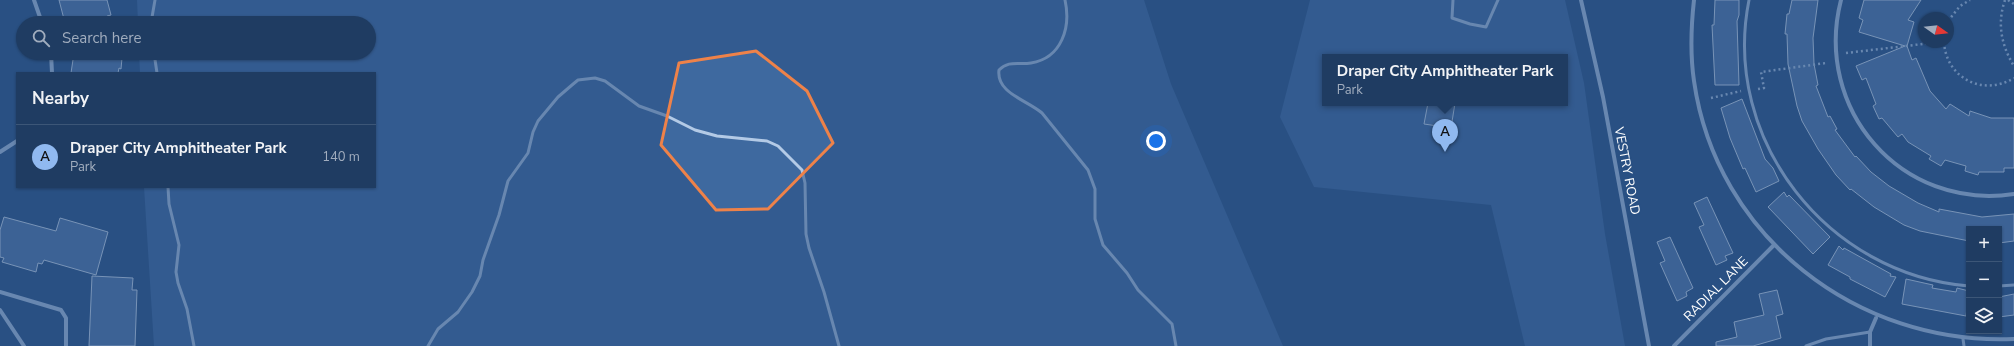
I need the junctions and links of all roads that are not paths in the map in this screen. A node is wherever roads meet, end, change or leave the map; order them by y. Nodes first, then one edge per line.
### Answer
1 (34, 0) edge
2 (155, 0) edge
3 (1065, 0) edge
4 (1453, 0) edge
5 (1498, 0) edge
6 (1580, 0) edge
7 (1694, 0) edge
8 (1750, 0) edge
9 (1841, 0) edge
10 (40, 16) edge
11 (153, 16) edge
12 (51, 60) edge
13 (155, 60) edge
14 (52, 72) edge
15 (157, 72) edge
16 (16, 142) edge
17 (0, 152) edge
18 (168, 188) edge
19 (2014, 194) edge
20 (1773, 246) junction
21 (2014, 285) edge
22 (1966, 286) edge
23 (2002, 286) edge
24 (0, 292) edge
25 (0, 310) edge
26 (1876, 318) junction
27 (1870, 332) junction
28 (1963, 339) junction
29 (2014, 339) edge
30 (24, 346) edge
31 (66, 346) edge
32 (194, 346) edge
33 (428, 346) edge
34 (839, 346) edge
35 (1176, 346) edge
36 (1649, 346) edge
37 (1674, 346) edge
38 (1806, 346) edge
39 (1870, 346) edge
40 (1964, 346) edge

1 - 10 street
2 - 11 lane
3 - 35 lane
4 - 5 lane
6 - 36 street, VESTRY ROAD
7 - 20 street
8 - 22 lane
9 - 19 street
12 - 14 street
13 - 15 lane
16 - 17 street
18 - 32 lane
20 - 26 street
20 - 37 street, RADIAL LANE
21 - 23 lane
24 - 31 street
25 - 30 street
26 - 27 street
26 - 28 street
27 - 38 lane
27 - 39 street
28 - 29 street
28 - 40 lane
33 - 34 lane

